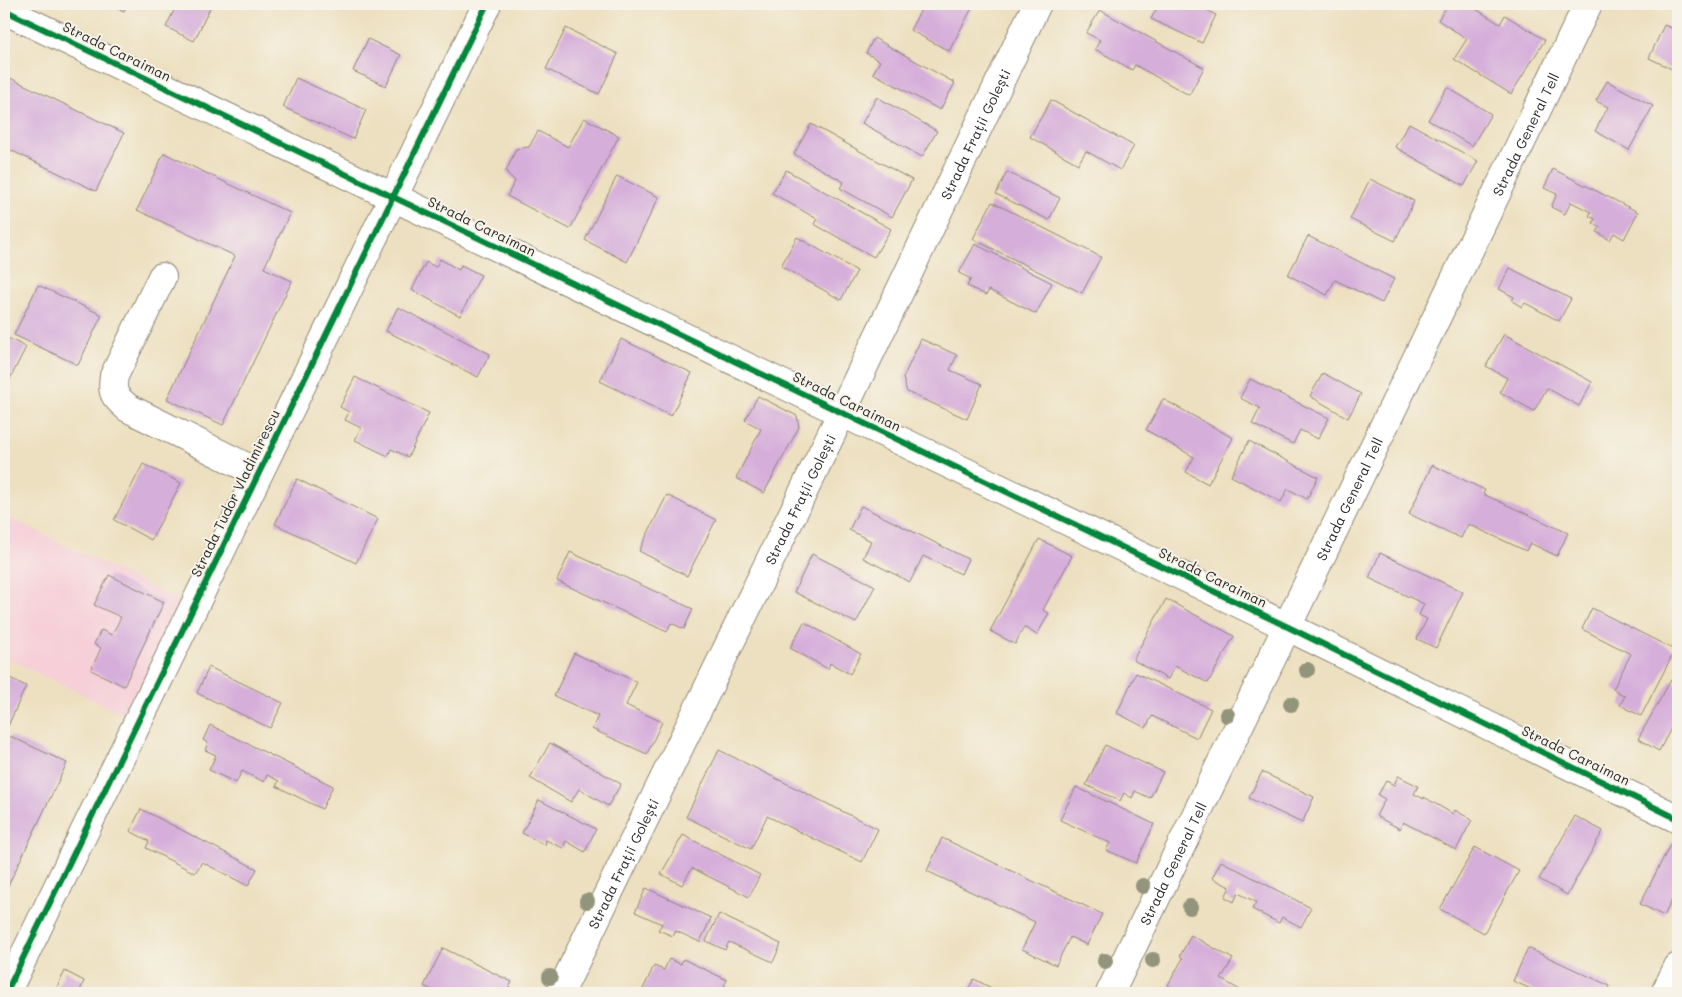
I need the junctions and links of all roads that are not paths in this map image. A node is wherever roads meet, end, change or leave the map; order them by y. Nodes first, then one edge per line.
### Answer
1 (487, 4) edge
2 (1037, 4) edge
3 (1588, 4) edge
4 (4, 10) edge
5 (392, 197) junction
6 (162, 277) dead end
7 (842, 412) junction
8 (258, 473) junction
9 (1288, 627) junction
10 (1678, 820) edge
11 (1678, 967) edge
12 (6, 993) edge
13 (560, 993) edge
14 (1110, 993) edge
15 (1665, 993) edge

1 - 5 street, Strada Tudor Vladimirescu
2 - 7 street, Strada Frații Golești
3 - 9 street, Strada General Tell
4 - 5 street, Strada Caraiman
5 - 7 street, Strada Caraiman
5 - 8 street, Strada Tudor Vladimirescu
6 - 8 street
7 - 9 street, Strada Caraiman
7 - 13 street, Strada Frații Golești
8 - 12 street, Strada Tudor Vladimirescu
9 - 10 street, Strada Caraiman
9 - 14 street, Strada General Tell
11 - 15 street

